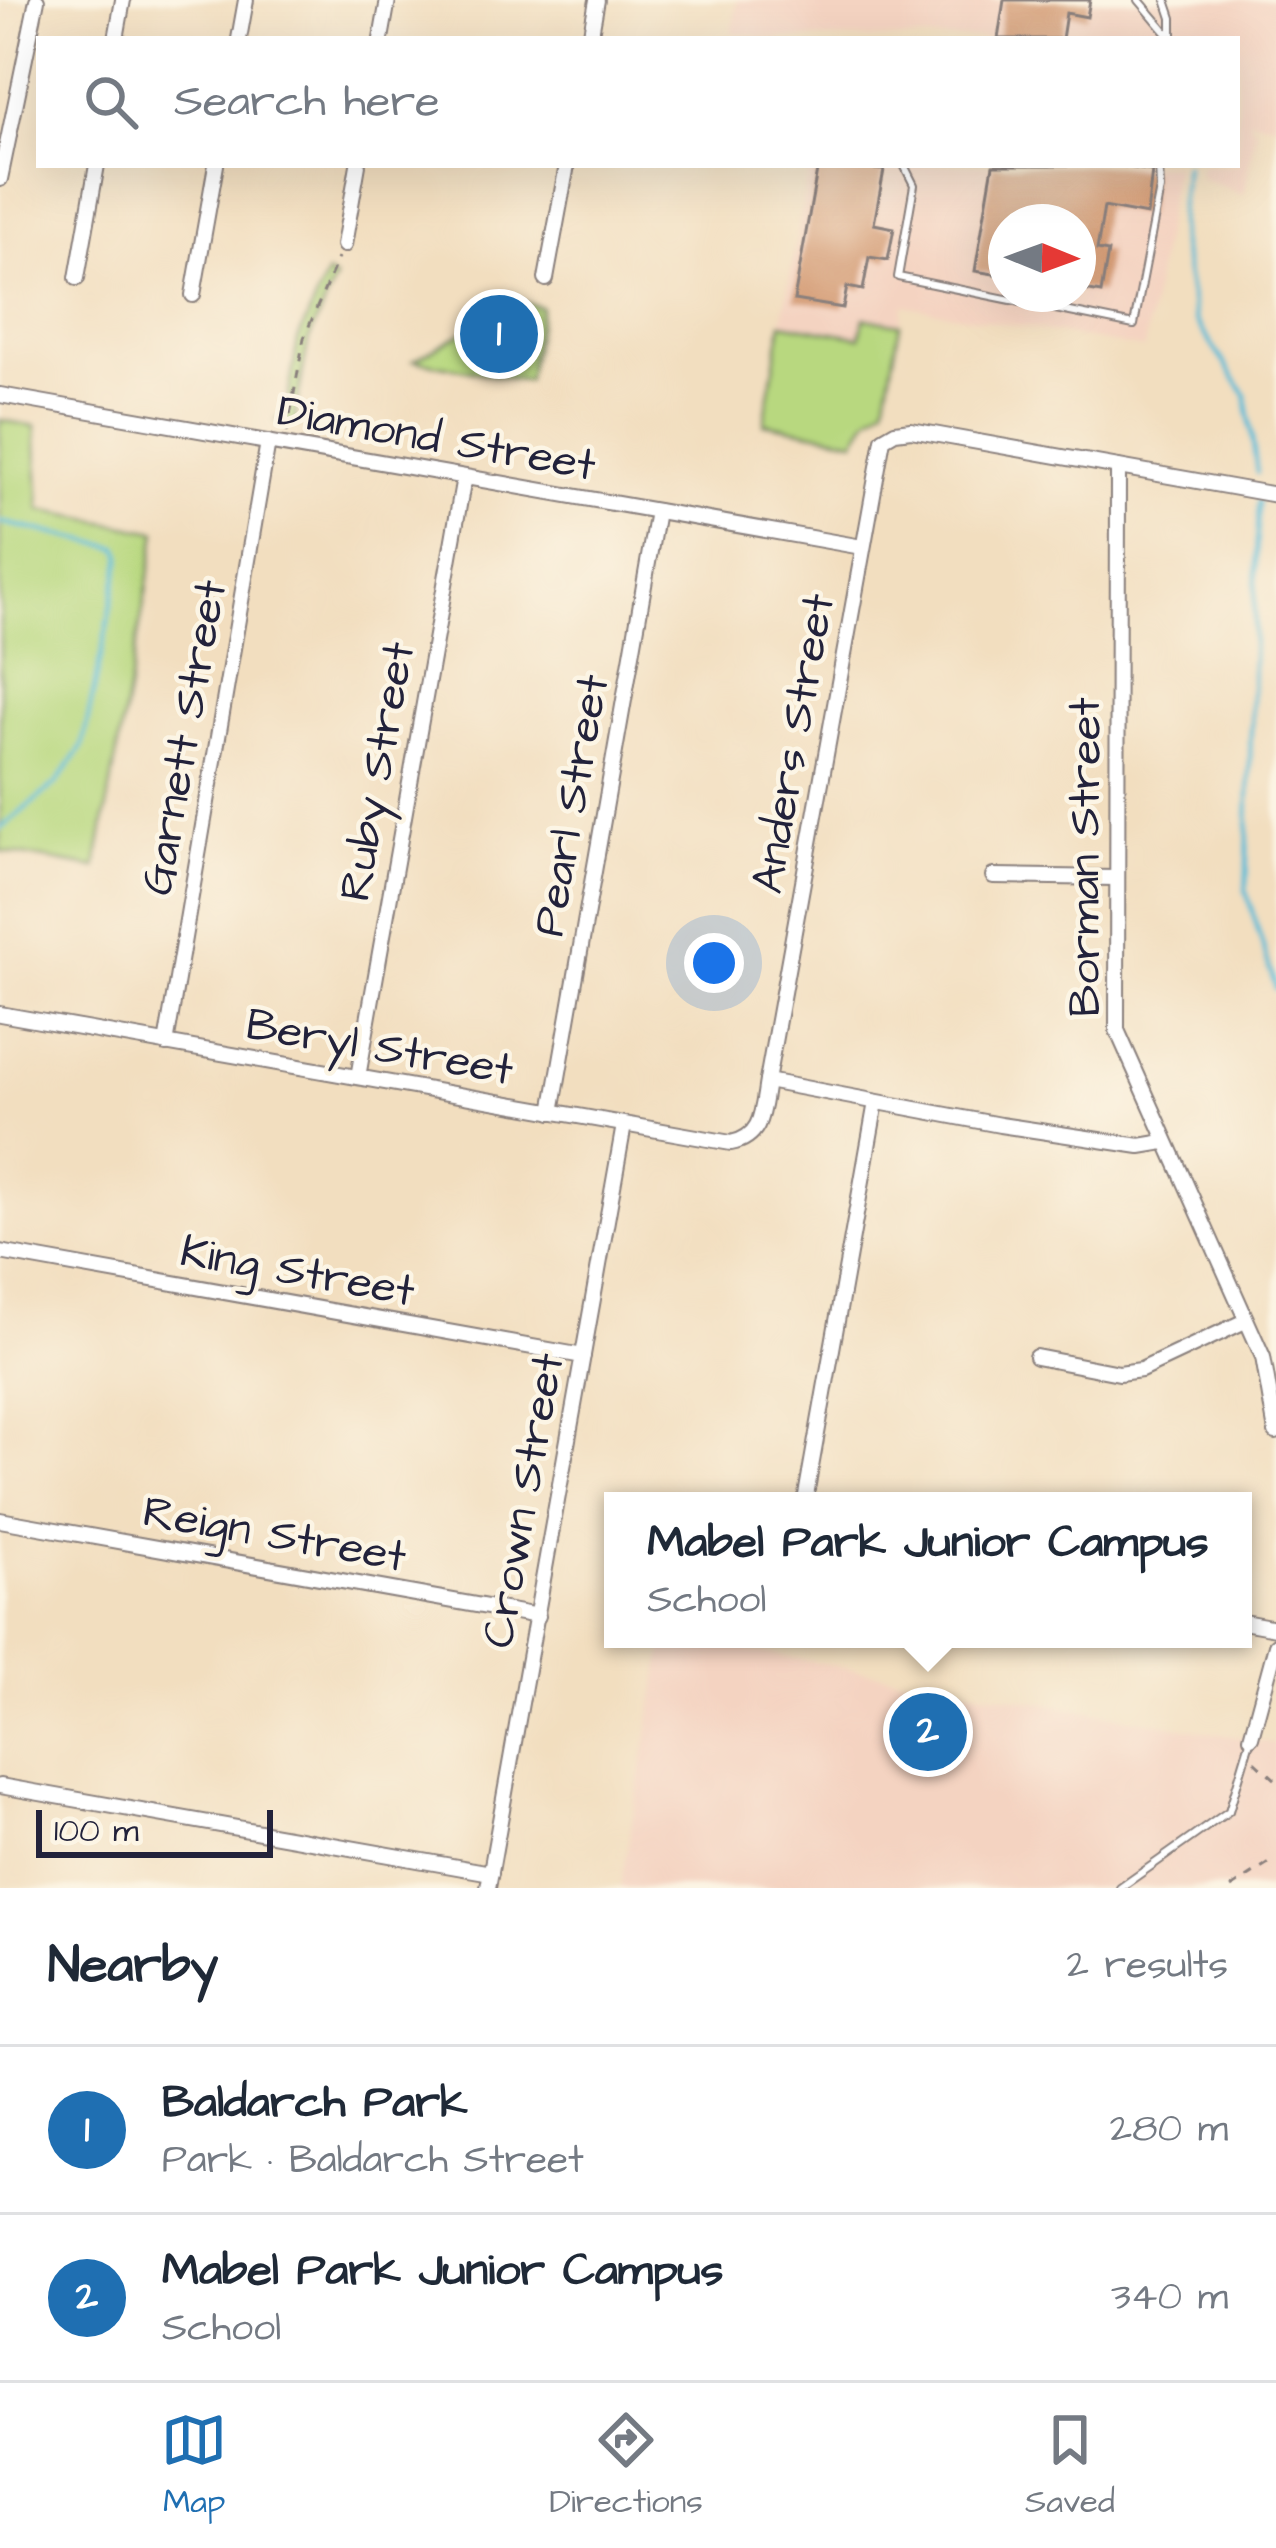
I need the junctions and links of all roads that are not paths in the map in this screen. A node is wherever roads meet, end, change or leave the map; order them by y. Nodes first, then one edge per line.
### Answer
1 (37, 0) edge
2 (123, 0) edge
3 (246, 0) edge
4 (388, 0) edge
5 (597, 0) edge
6 (1139, 0) edge
7 (1166, 0) edge
8 (117, 36) edge
9 (240, 36) edge
10 (382, 36) edge
11 (591, 36) edge
12 (1169, 36) edge
13 (1172, 36) edge
14 (96, 168) edge
15 (215, 168) edge
16 (357, 168) edge
17 (566, 168) edge
18 (906, 168) edge
19 (1159, 168) edge
20 (0, 179) edge
21 (344, 245) road end
22 (77, 278) dead end
23 (546, 279) dead end
24 (193, 295) dead end
25 (0, 395) edge
26 (276, 444) junction
27 (1118, 467) junction
28 (464, 477) junction
29 (1276, 495) edge
30 (657, 511) junction
31 (862, 547) junction
32 (993, 876) dead end
33 (1116, 878) junction
34 (0, 1014) edge
35 (166, 1044) junction
36 (358, 1077) junction
37 (767, 1081) junction
38 (876, 1102) junction
39 (552, 1112) junction
40 (624, 1125) junction
41 (748, 1140) joint
42 (1164, 1142) junction
43 (0, 1252) edge
44 (1245, 1321) junction
45 (583, 1356) junction
46 (1036, 1358) dead end
47 (1276, 1432) edge
48 (807, 1492) edge
49 (0, 1520) edge
50 (538, 1616) junction
51 (1276, 1645) edge
52 (1249, 1745) joint
53 (0, 1786) edge
54 (490, 1881) edge
55 (1120, 1888) edge

1 - 20 street
2 - 8 street
3 - 9 street
4 - 10 street
5 - 11 street
6 - 12 lane
7 - 13 lane
14 - 22 street
15 - 24 street
16 - 21 street
17 - 23 street
18 - 19 lane
25 - 26 street, Diamond Street
26 - 28 street, Diamond Street
26 - 35 street, Garnett Street
27 - 29 street
27 - 31 street, Anders Street
27 - 33 street, Borman Street
28 - 30 street, Diamond Street
28 - 36 street, Ruby Street
30 - 31 street, Diamond Street
30 - 39 street, Pearl Street
31 - 37 street, Anders Street
32 - 33 street
33 - 42 street, Borman Street
34 - 35 street, Beryl Street
35 - 36 street, Beryl Street
36 - 39 street, Beryl Street
37 - 38 street
37 - 41 street, Anders Street
38 - 42 street
38 - 48 street
39 - 40 street, Beryl Street
40 - 41 street, Beryl Street
40 - 45 street, Crown Street
42 - 44 street, Borman Street
43 - 45 street, King Street
44 - 46 street
44 - 47 street, Borman Street
45 - 50 street, Crown Street
49 - 50 street, Reign Street
50 - 54 street, Crown Street
51 - 52 street
52 - 55 lane
53 - 54 street

